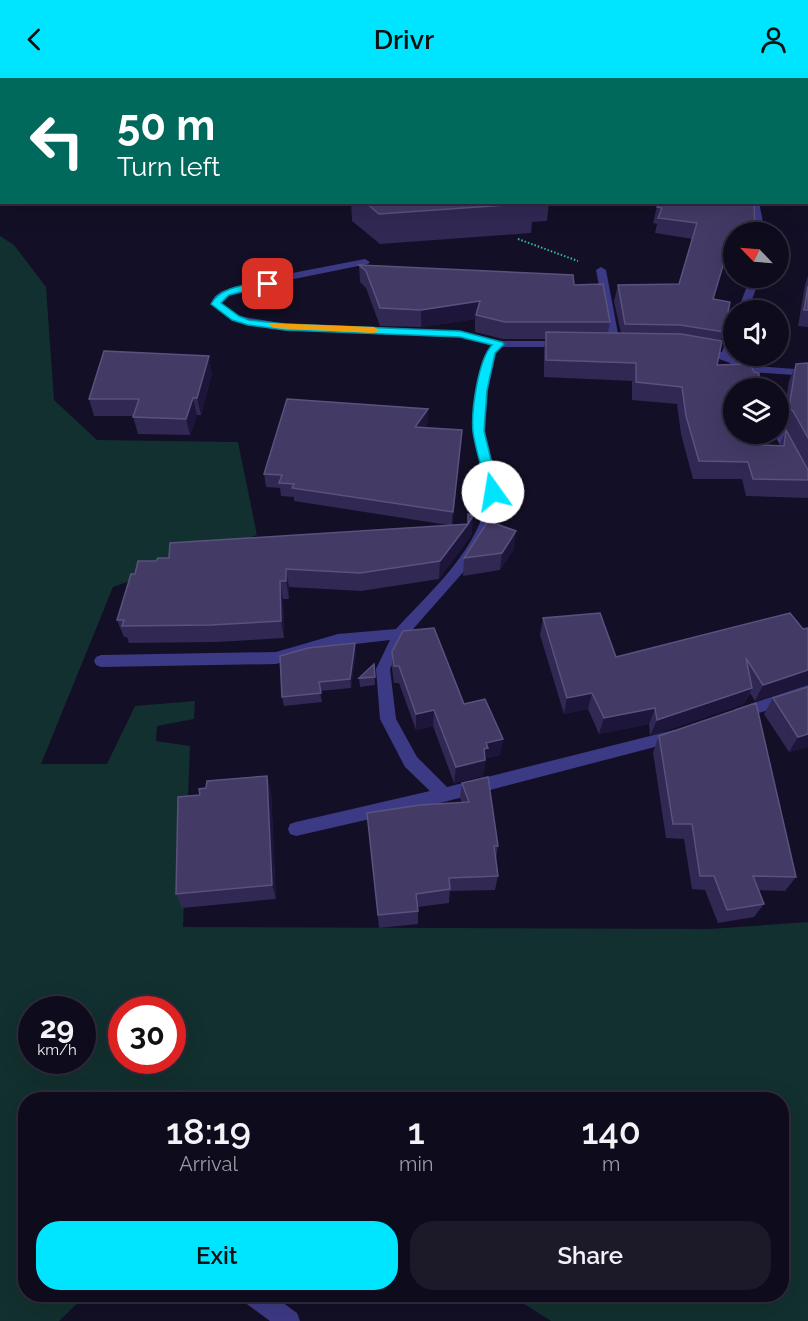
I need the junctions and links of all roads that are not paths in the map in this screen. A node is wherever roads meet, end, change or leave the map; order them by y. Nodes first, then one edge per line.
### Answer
1 (754, 204) edge
2 (759, 222) edge
3 (366, 262) dead end
4 (601, 270) road end
5 (499, 344) junction
6 (580, 344) edge
7 (614, 344) edge
8 (686, 348) edge
9 (723, 354) edge
10 (740, 366) edge
11 (743, 368) junction
12 (808, 373) edge
13 (749, 378) edge
14 (786, 444) edge
15 (808, 486) edge
16 (400, 634) junction
17 (101, 661) dead end
18 (808, 691) edge
19 (730, 716) edge
20 (687, 731) edge
21 (444, 795) junction
22 (297, 829) dead end
23 (263, 1302) edge
24 (289, 1321) edge

1 - 2 street
3 - 5 street
4 - 7 street
5 - 6 street
5 - 16 street
8 - 9 street
10 - 11 street
11 - 12 street
11 - 13 street
14 - 15 street
16 - 17 street
16 - 21 street
18 - 19 street
20 - 21 street
21 - 22 street
23 - 24 street

